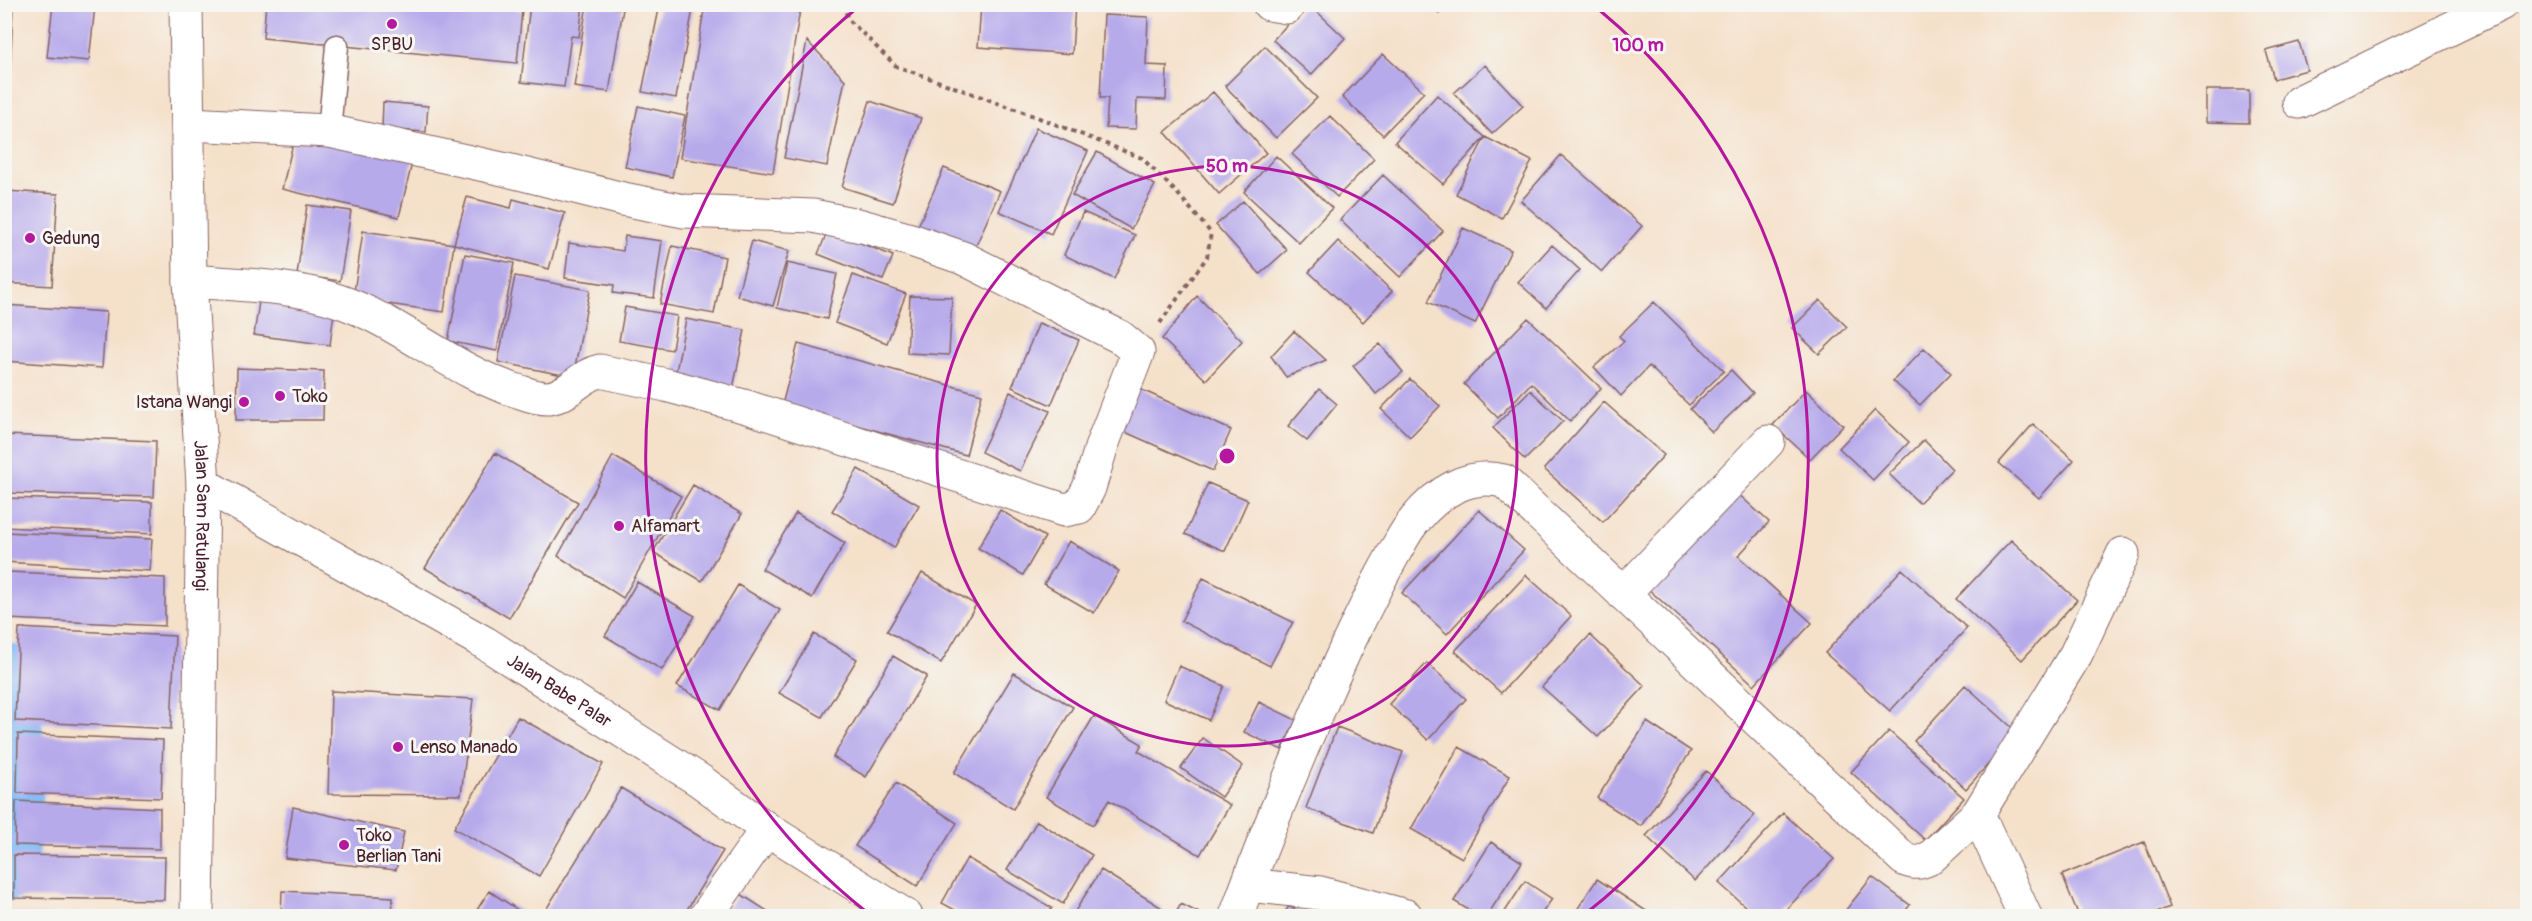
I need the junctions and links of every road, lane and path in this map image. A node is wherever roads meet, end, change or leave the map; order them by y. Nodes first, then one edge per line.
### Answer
1 (186, 4) edge
2 (842, 4) edge
3 (2501, 4) edge
4 (337, 46) dead end
5 (2299, 102) dead end
6 (189, 124) junction
7 (329, 131) junction
8 (190, 281) junction
9 (1138, 352) junction
10 (1768, 442) dead end
11 (203, 484) junction
12 (2123, 554) dead end
13 (1623, 594) junction
14 (1978, 814) junction
15 (767, 829) junction
16 (1248, 885) junction
17 (197, 916) edge
18 (706, 916) edge
19 (906, 916) edge
20 (1236, 916) edge
21 (1406, 916) edge
22 (2025, 916) edge

1 - 6 street, Jalan Sam Ratulangi
2 - 9 path
3 - 5 street
4 - 7 lane
6 - 7 street
6 - 8 street, Jalan Sam Ratulangi
7 - 9 street
8 - 9 street
8 - 11 street, Jalan Sam Ratulangi
10 - 13 street
11 - 15 street, Jalan Babe Palar
11 - 17 street, Jalan Sam Ratulangi
12 - 14 street
13 - 14 street
13 - 16 street
14 - 22 street
15 - 18 street
15 - 19 street, Jalan Babe Palar
16 - 20 street
16 - 21 street

